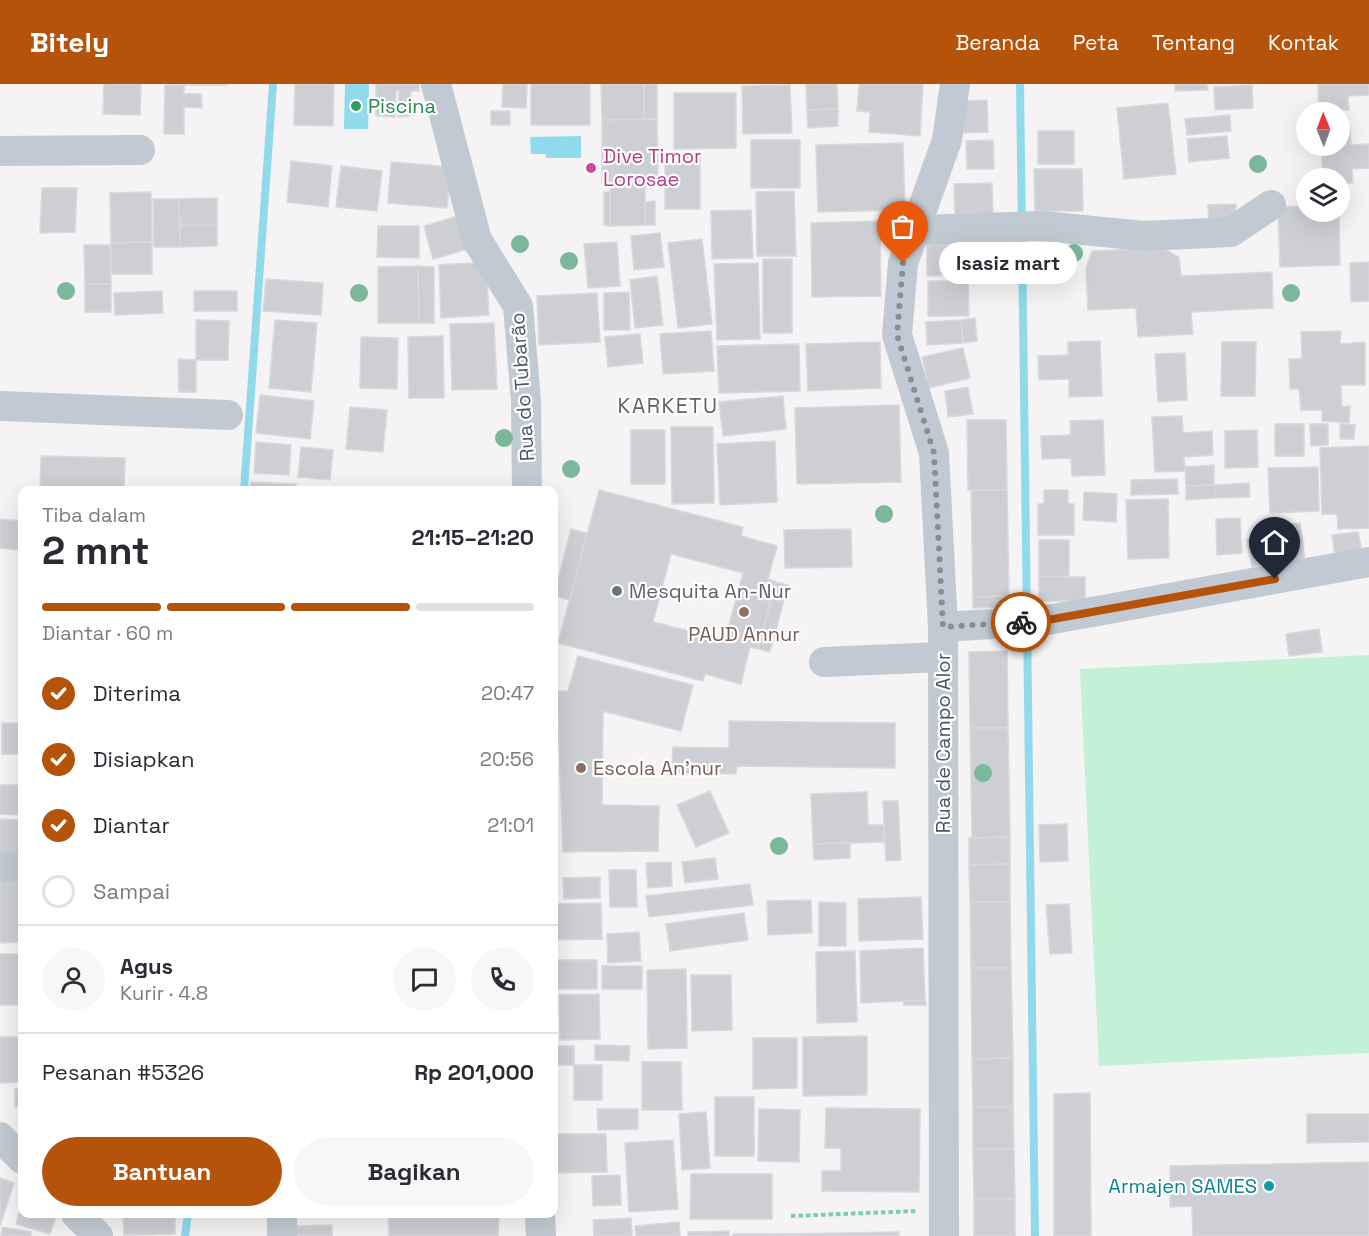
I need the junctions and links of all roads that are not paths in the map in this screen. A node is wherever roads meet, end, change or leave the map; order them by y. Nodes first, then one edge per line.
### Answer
1 (436, 84) edge
2 (955, 84) edge
3 (140, 150) dead end
4 (0, 151) edge
5 (1271, 205) dead end
6 (917, 230) junction
7 (0, 406) edge
8 (228, 415) dead end
9 (527, 486) edge
10 (1369, 562) edge
11 (943, 627) junction
12 (943, 657) junction
13 (824, 662) dead end
14 (0, 866) edge
15 (18, 867) edge
16 (0, 1137) edge
17 (18, 1155) edge
18 (80, 1218) edge
19 (282, 1218) edge
20 (540, 1218) edge
21 (944, 1223) edge
22 (98, 1236) edge
23 (282, 1236) edge
24 (541, 1236) edge

1 - 9 street, Rua do Tubarão
2 - 6 street, Rua de Campo Alor
3 - 4 street
5 - 6 street
6 - 11 street, Rua de Campo Alor
7 - 8 street
10 - 11 street
11 - 12 street, Rua de Campo Alor
12 - 13 street
12 - 21 street, Rua de Campo Alor
14 - 15 street
16 - 17 street
18 - 22 street
19 - 23 street
20 - 24 street

